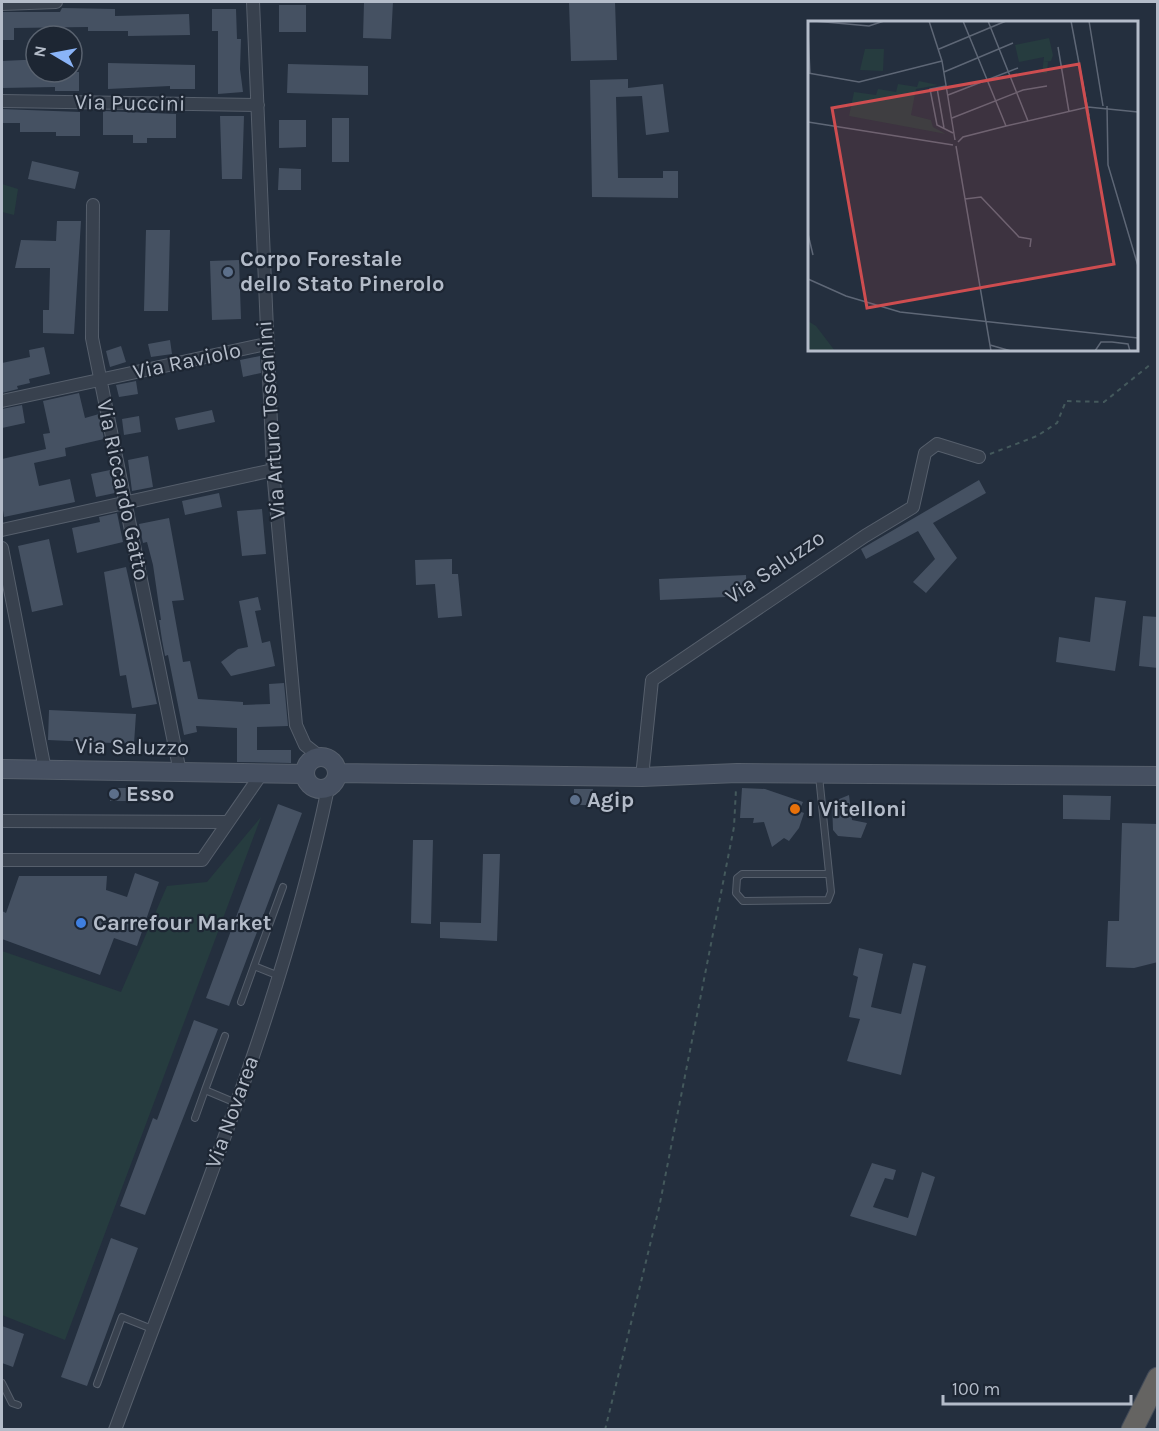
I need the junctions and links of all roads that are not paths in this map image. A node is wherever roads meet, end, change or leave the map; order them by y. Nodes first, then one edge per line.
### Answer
1 (56, 2) edge
2 (253, 2) edge
3 (2, 4) edge
4 (2, 101) edge
5 (258, 105) junction
6 (93, 205) dead end
7 (266, 344) junction
8 (100, 380) junction
9 (2, 401) edge
10 (979, 457) road end
11 (273, 470) junction
12 (126, 502) junction
13 (2, 530) edge
14 (2, 548) edge
15 (319, 756) junction
16 (2, 769) edge
17 (45, 770) junction
18 (180, 772) junction
19 (262, 773) junction
20 (819, 773) junction
21 (304, 774) junction
22 (1158, 776) edge
23 (642, 777) junction
24 (333, 780) junction
25 (2, 821) edge
26 (226, 822) junction
27 (2, 860) edge
28 (829, 874) junction
29 (283, 887) dead end
30 (254, 966) junction
31 (280, 976) junction
32 (241, 1002) dead end
33 (225, 1036) dead end
34 (205, 1090) junction
35 (236, 1103) junction
36 (195, 1118) dead end
37 (152, 1329) junction
38 (1158, 1378) edge
39 (2, 1383) edge
40 (97, 1384) dead end
41 (18, 1405) dead end
42 (1158, 1406) edge
43 (115, 1430) edge
44 (1132, 1430) edge
45 (1146, 1430) edge

1 - 3 street
2 - 5 street, Via Arturo Toscanini
4 - 5 street, Via Puccini
5 - 7 street, Via Arturo Toscanini
6 - 8 street, Via Riccardo Gatto
7 - 8 street, Via Raviolo
7 - 11 street, Via Arturo Toscanini
8 - 9 street, Via Raviolo
8 - 12 street, Via Riccardo Gatto
10 - 23 street, Via Saluzzo
11 - 12 street
11 - 15 street, Via Arturo Toscanini
12 - 13 street
12 - 18 street, Via Riccardo Gatto
14 - 17 street
15 - 21 main road
15 - 24 main road
16 - 17 main road, Via Saluzzo
17 - 18 main road, Via Saluzzo
18 - 19 main road, Via Saluzzo
19 - 21 main road, Via Saluzzo
19 - 26 street
20 - 22 main road
20 - 23 main road
20 - 28 lane
21 - 24 main road
23 - 24 main road
24 - 31 street, Via Novarea
25 - 26 street
26 - 27 street
28 - 28 lane
29 - 30 lane
30 - 31 lane
30 - 32 lane
31 - 35 street, Via Novarea
33 - 34 lane
34 - 35 lane
34 - 36 lane
35 - 37 street, Via Novarea
37 - 40 lane
37 - 43 street, Via Novarea
38 - 44 highway
39 - 41 lane
42 - 45 highway

